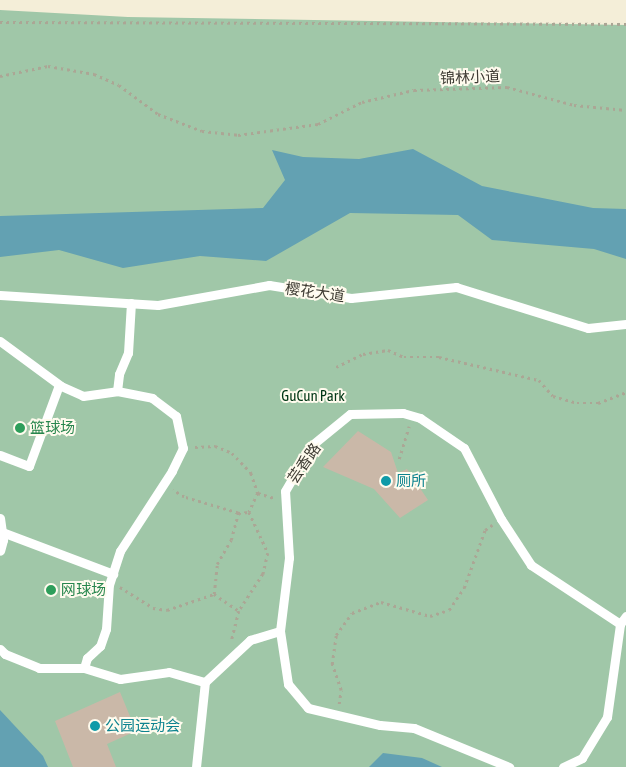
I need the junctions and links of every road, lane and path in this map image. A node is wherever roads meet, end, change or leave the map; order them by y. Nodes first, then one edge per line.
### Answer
1 (0, 22) edge
2 (626, 24) edge
3 (0, 76) edge
4 (626, 110) edge
5 (0, 295) edge
6 (131, 302) junction
7 (626, 324) edge
8 (0, 341) edge
9 (336, 367) dead end
10 (59, 385) junction
11 (117, 391) junction
12 (626, 392) edge
13 (420, 418) junction
14 (182, 448) junction
15 (0, 455) edge
16 (399, 459) dead end
17 (163, 484) junction
18 (249, 512) junction
19 (238, 513) junction
20 (0, 518) edge
21 (501, 519) junction
22 (2, 532) junction
23 (0, 551) edge
24 (112, 574) junction
25 (109, 584) junction
26 (214, 594) junction
27 (239, 611) junction
28 (626, 616) edge
29 (620, 624) junction
30 (280, 630) junction
31 (0, 649) edge
32 (236, 653) junction
33 (84, 668) junction
34 (205, 682) junction
35 (338, 715) junction
36 (196, 767) edge
37 (509, 767) edge
38 (563, 767) edge

1 - 2 path
3 - 4 path, 锦林小道
5 - 6 lane, 樱花大道
6 - 7 lane, 樱花大道
6 - 11 lane
8 - 10 lane
9 - 12 path
10 - 11 lane
10 - 15 lane
11 - 14 lane
13 - 16 path
13 - 21 lane, 芸香路
13 - 30 lane, 芸香路
14 - 17 lane
14 - 18 path
17 - 19 path
17 - 24 lane
18 - 19 path
18 - 27 path
19 - 26 path
20 - 22 lane
21 - 29 lane, 芸香路
21 - 35 path
22 - 23 lane
22 - 24 lane
24 - 25 lane
25 - 26 path
25 - 33 lane
26 - 27 path
27 - 32 path
28 - 29 lane
29 - 38 lane
30 - 32 lane
30 - 35 lane, 芸香路
31 - 33 lane
32 - 34 lane
33 - 34 lane
34 - 36 lane
35 - 37 lane, 芸香路

